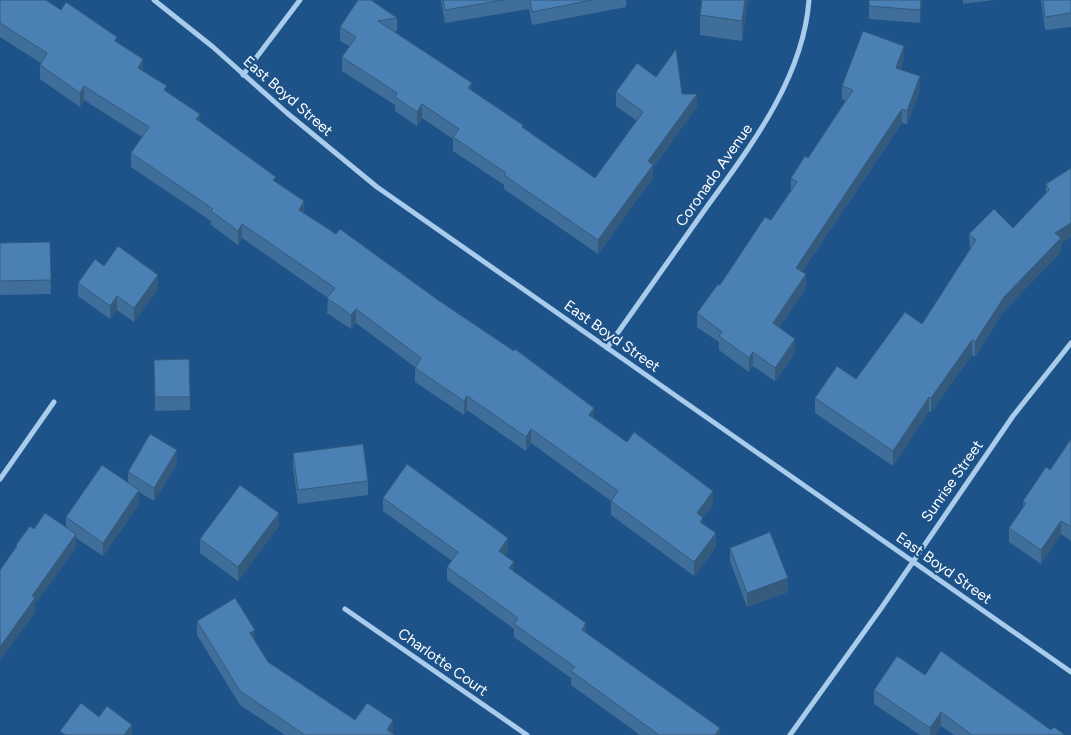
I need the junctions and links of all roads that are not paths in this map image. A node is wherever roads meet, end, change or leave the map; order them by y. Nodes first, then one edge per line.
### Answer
1 (154, 0) edge
2 (300, 0) edge
3 (809, 0) edge
4 (243, 75) junction
5 (1071, 343) edge
6 (607, 348) junction
7 (54, 402) dead end
8 (0, 479) edge
9 (912, 561) junction
10 (345, 609) dead end
11 (1071, 672) edge
12 (527, 735) edge
13 (790, 735) edge

1 - 4 street, East Boyd Street
2 - 4 street
3 - 6 street, Coronado Avenue
4 - 6 street, East Boyd Street
5 - 9 street, Sunrise Street
6 - 9 street, East Boyd Street
7 - 8 street
9 - 11 street, East Boyd Street
9 - 13 street, Sunrise Street
10 - 12 street, Charlotte Court

